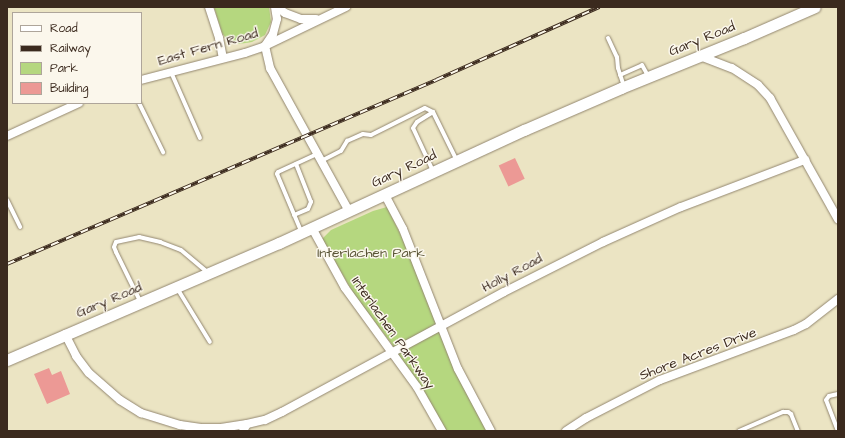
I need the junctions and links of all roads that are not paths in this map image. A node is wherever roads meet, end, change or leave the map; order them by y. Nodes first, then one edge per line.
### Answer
1 (209, 7) edge
2 (276, 7) edge
3 (346, 7) edge
4 (815, 7) edge
5 (319, 19) junction
6 (608, 38) dead end
7 (265, 46) junction
8 (700, 56) junction
9 (223, 58) junction
10 (170, 72) junction
11 (620, 75) junction
12 (648, 77) junction
13 (142, 80) edge
14 (624, 87) junction
15 (77, 104) edge
16 (139, 104) edge
17 (433, 112) junction
18 (7, 136) edge
19 (200, 138) dead end
20 (163, 152) dead end
21 (319, 158) junction
22 (806, 160) junction
23 (456, 162) junction
24 (296, 164) junction
25 (434, 172) junction
26 (385, 195) junction
27 (7, 200) edge
28 (348, 211) junction
29 (294, 215) junction
30 (838, 219) edge
31 (20, 227) dead end
32 (307, 231) junction
33 (209, 274) junction
34 (177, 288) junction
35 (838, 299) edge
36 (141, 303) junction
37 (440, 326) junction
38 (66, 334) junction
39 (210, 342) dead end
40 (393, 352) junction
41 (7, 360) edge
42 (838, 394) edge
43 (245, 428) edge
44 (442, 431) edge
45 (491, 431) edge
46 (566, 431) edge
47 (739, 431) edge
48 (798, 431) edge
49 (838, 431) edge

1 - 9 street
2 - 5 street
2 - 7 street
3 - 5 street, East Fern Road
4 - 8 main road, Gary Road
5 - 7 street, East Fern Road
6 - 11 lane
7 - 9 street, East Fern Road
7 - 21 street
8 - 12 main road, Gary Road
8 - 22 street
9 - 10 street, East Fern Road
10 - 13 street, East Fern Road
10 - 19 lane
11 - 12 lane
11 - 14 lane
12 - 14 main road, Gary Road
14 - 23 main road, Gary Road
15 - 18 street
16 - 20 lane
17 - 21 lane
17 - 23 lane
17 - 25 lane
21 - 24 lane
21 - 28 street
22 - 30 street
22 - 37 street, Holly Road
23 - 25 main road, Gary Road
24 - 29 lane
24 - 29 lane
25 - 26 main road, Gary Road
26 - 28 main road, Gary Road
26 - 37 street
27 - 31 lane
28 - 32 main road, Gary Road
29 - 32 lane
32 - 33 main road, Gary Road
32 - 40 street, Interlachen Parkway
33 - 34 main road, Gary Road
33 - 36 lane
34 - 36 main road, Gary Road
34 - 39 lane
35 - 46 street, Shore Acres Drive
36 - 38 main road, Gary Road
37 - 40 street, Holly Road
37 - 45 street
38 - 41 main road, Gary Road
38 - 43 street, Holly Road
40 - 43 street, Holly Road
40 - 44 street, Interlachen Parkway
42 - 49 lane
47 - 48 lane

